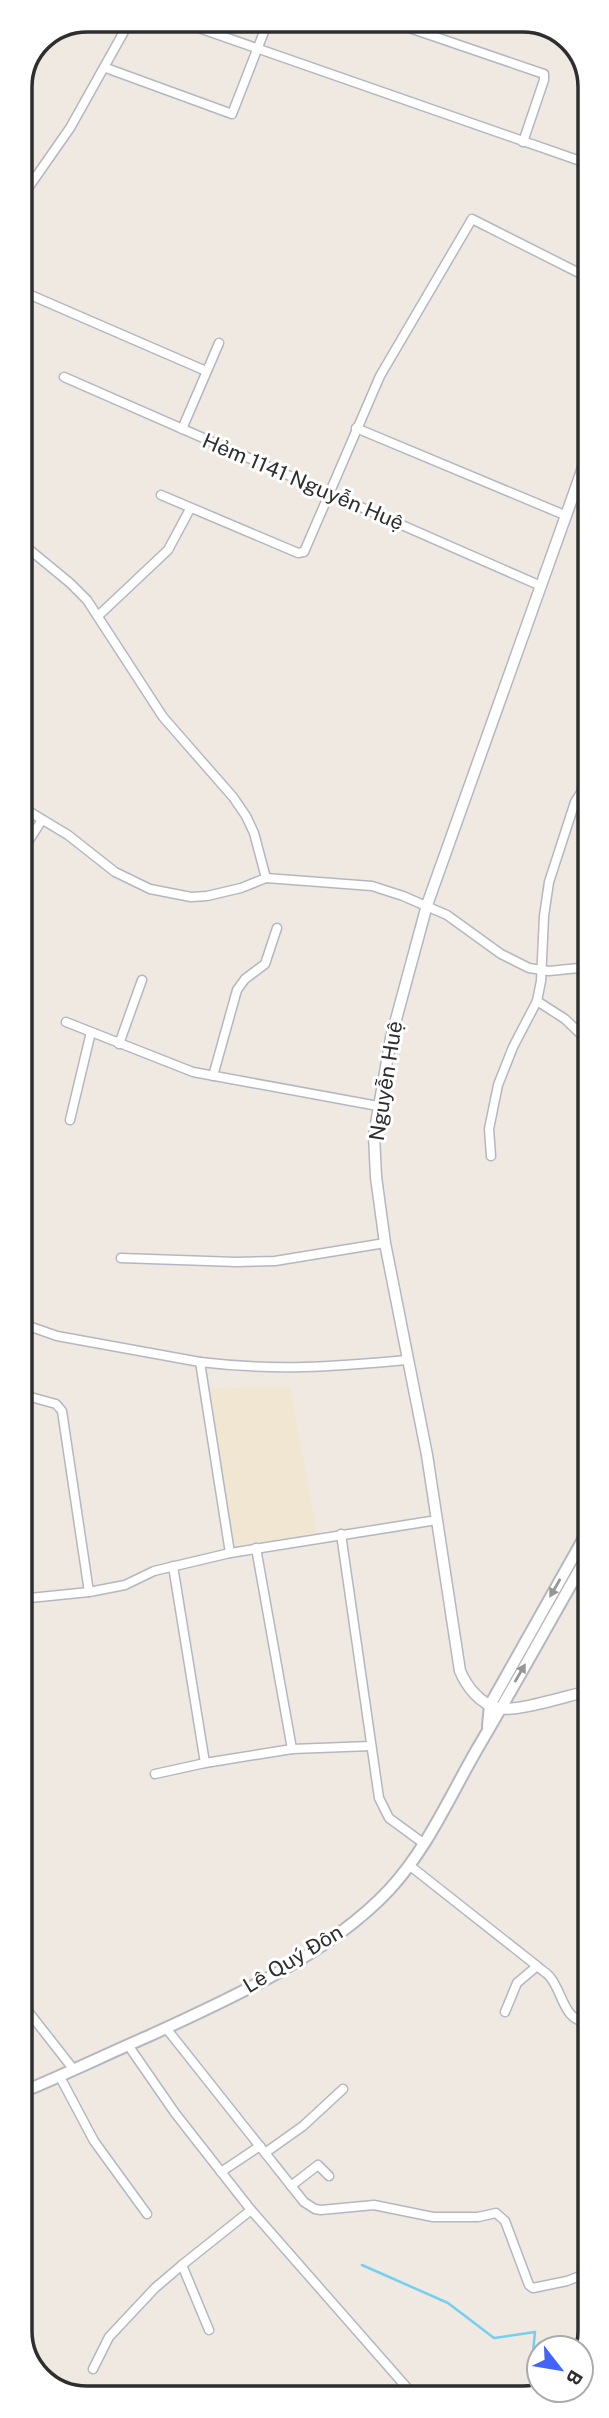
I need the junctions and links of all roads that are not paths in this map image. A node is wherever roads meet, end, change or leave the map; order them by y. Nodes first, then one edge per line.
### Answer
1 (124, 32) edge
2 (211, 32) edge
3 (264, 32) edge
4 (421, 32) edge
5 (258, 48) junction
6 (106, 68) junction
7 (523, 142) junction
8 (578, 160) edge
9 (31, 184) edge
10 (578, 272) edge
11 (31, 295) edge
12 (219, 343) dead end
13 (206, 370) junction
14 (64, 377) dead end
15 (356, 428) junction
16 (181, 429) junction
17 (578, 484) edge
18 (329, 493) junction
19 (161, 495) dead end
20 (191, 509) junction
21 (567, 516) junction
22 (31, 551) edge
23 (541, 586) junction
24 (98, 616) junction
25 (578, 797) edge
26 (31, 813) edge
27 (42, 820) junction
28 (31, 837) edge
29 (266, 877) junction
30 (427, 905) junction
31 (277, 928) dead end
32 (578, 969) edge
33 (541, 970) junction
34 (142, 980) dead end
35 (537, 1001) junction
36 (65, 1022) dead end
37 (578, 1031) edge
38 (91, 1032) junction
39 (119, 1044) junction
40 (213, 1076) junction
41 (378, 1106) junction
42 (70, 1120) dead end
43 (491, 1156) dead end
44 (385, 1243) junction
45 (121, 1258) dead end
46 (31, 1328) edge
47 (406, 1360) junction
48 (200, 1362) junction
49 (31, 1397) edge
50 (437, 1520) junction
51 (341, 1534) junction
52 (256, 1549) junction
53 (578, 1550) edge
54 (230, 1553) junction
55 (173, 1566) junction
56 (578, 1571) edge
57 (89, 1592) junction
58 (31, 1597) edge
59 (578, 1694) edge
60 (495, 1707) junction
61 (370, 1746) junction
62 (292, 1749) junction
63 (205, 1763) junction
64 (155, 1773) dead end
65 (423, 1843) junction
66 (409, 1865) junction
67 (537, 1966) junction
68 (505, 2012) dead end
69 (31, 2015) edge
70 (578, 2021) edge
71 (166, 2028) junction
72 (128, 2045) junction
73 (74, 2070) junction
74 (60, 2077) junction
75 (31, 2089) edge
76 (343, 2089) dead end
77 (262, 2150) junction
78 (221, 2172) junction
79 (329, 2176) dead end
80 (291, 2186) junction
81 (251, 2210) junction
82 (147, 2214) dead end
83 (182, 2265) junction
84 (578, 2277) edge
85 (209, 2330) dead end
86 (93, 2369) dead end
87 (405, 2386) edge

1 - 6 street
2 - 5 street
3 - 5 street
4 - 7 street
5 - 6 street
5 - 7 street
6 - 9 street
7 - 8 street
10 - 15 street
11 - 13 street
12 - 13 street
13 - 16 street
14 - 16 street, Hẻm 1141 Nguyễn Huệ
15 - 18 street
15 - 21 street
16 - 18 street, Hẻm 1141 Nguyễn Huệ
17 - 21 street, Nguyễn Huệ
18 - 20 street
18 - 23 street, Hẻm 1141 Nguyễn Huệ
19 - 20 street
20 - 24 street
21 - 23 street, Nguyễn Huệ
22 - 24 street
23 - 30 street, Nguyễn Huệ
24 - 29 street
25 - 33 street
26 - 27 street
27 - 28 street
27 - 29 street
29 - 30 street
30 - 33 street
30 - 41 street, Nguyễn Huệ
31 - 40 street
32 - 33 street
33 - 35 street
34 - 39 street
35 - 37 street
35 - 43 street
36 - 38 street
38 - 39 street
38 - 42 street
39 - 40 street
40 - 41 street
41 - 44 street, Nguyễn Huệ
44 - 45 street
44 - 47 street, Nguyễn Huệ
46 - 48 street
47 - 48 street
47 - 50 street, Nguyễn Huệ
48 - 54 street
49 - 57 street
50 - 51 street
50 - 60 street, Nguyễn Huệ
51 - 52 street
51 - 61 street
52 - 54 street
52 - 62 street
53 -> 60 main road, Lê Quý Đôn
54 - 55 street
55 - 57 street
55 - 63 street
60 -> 56 main road, Lê Quý Đôn
57 - 58 street
59 - 60 street
60 - 65 main road, Lê Quý Đôn
61 - 62 street
61 - 65 street
62 - 63 street
63 - 64 street
65 - 66 main road, Lê Quý Đôn
66 - 67 street
66 - 71 main road, Lê Quý Đôn
67 - 68 street
67 - 70 street
69 - 73 street
71 - 72 main road, Lê Quý Đôn
71 - 77 street
72 - 73 main road, Lê Quý Đôn
72 - 78 street
73 - 74 main road, Lê Quý Đôn
74 - 75 main road, Lê Quý Đôn
74 - 82 street
76 - 77 street
77 - 78 street
77 - 80 street
78 - 81 street
79 - 80 street
80 - 84 street
81 - 83 street
81 - 87 street
83 - 85 street
83 - 86 street

